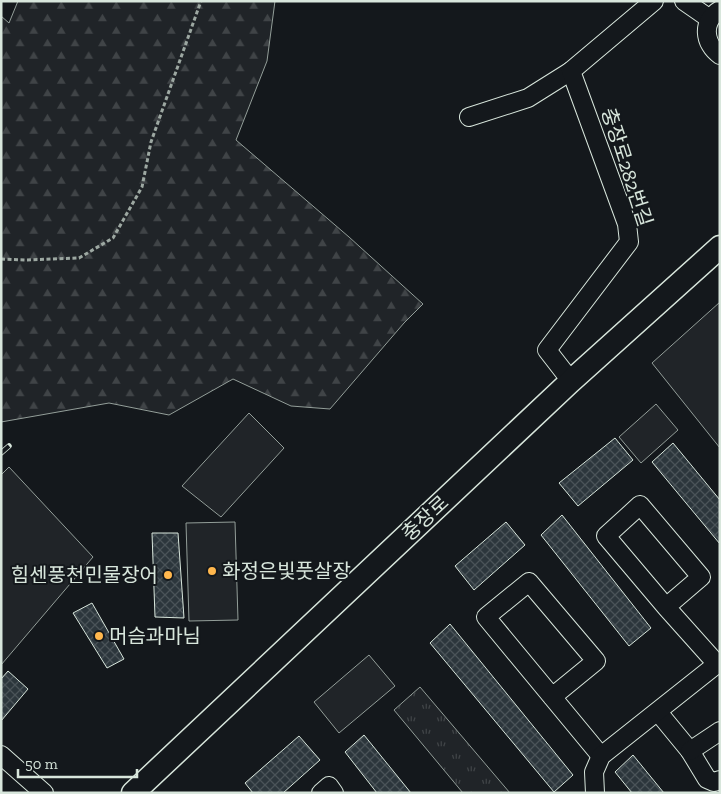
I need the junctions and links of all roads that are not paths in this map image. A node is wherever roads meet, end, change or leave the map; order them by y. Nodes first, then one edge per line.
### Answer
1 (654, 1) edge
2 (684, 1) edge
3 (715, 14) edge
4 (720, 55) edge
5 (571, 71) junction
6 (469, 117) dead end
7 (720, 247) edge
8 (571, 381) junction
9 (666, 607) junction
10 (552, 697) junction
11 (658, 712) junction
12 (720, 731) edge
13 (690, 751) junction
14 (1, 755) edge
15 (601, 756) junction
16 (720, 780) edge
17 (44, 793) edge
18 (133, 793) edge
19 (321, 793) edge
20 (334, 793) edge
21 (595, 793) edge

1 - 5 street
2 - 3 street
3 - 4 street
5 - 6 street
5 - 8 street, 충장로282번길
7 - 8 main road, 충장로
8 - 18 main road, 충장로
9 - 9 street
9 - 11 street
10 - 10 street
10 - 15 street
11 - 13 street
11 - 15 street
12 - 13 street
13 - 16 street
14 - 17 street
15 - 21 street
19 - 20 street

